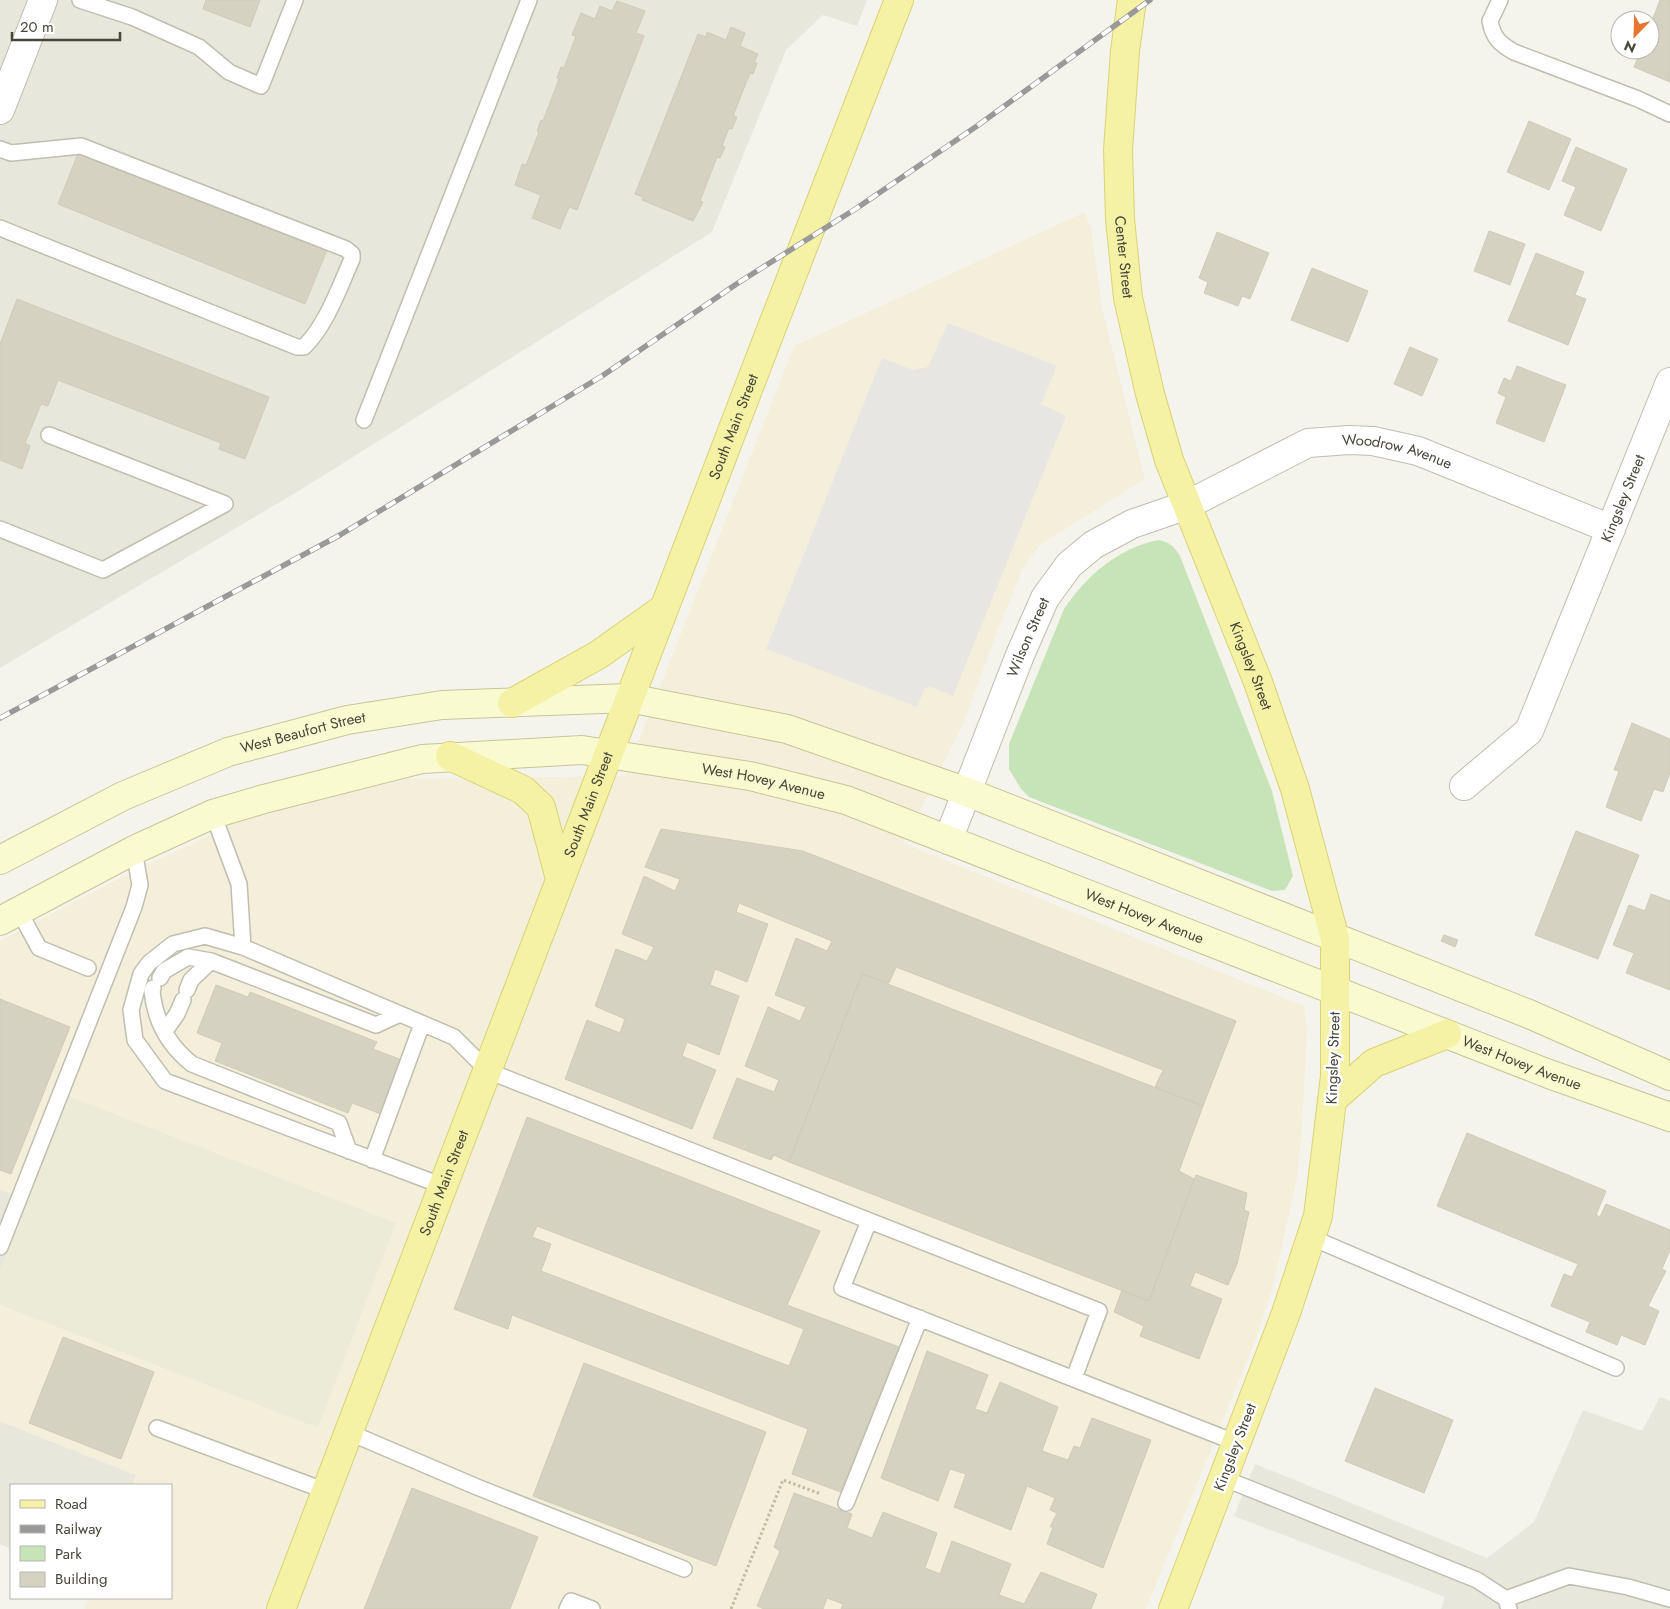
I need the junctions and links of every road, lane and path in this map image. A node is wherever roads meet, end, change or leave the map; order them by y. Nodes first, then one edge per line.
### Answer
1 (43, 0) edge
2 (80, 0) edge
3 (295, 0) edge
4 (530, 0) edge
5 (899, 0) edge
6 (1132, 0) edge
7 (1500, 0) edge
8 (0, 110) edge
9 (1670, 114) edge
10 (0, 149) edge
11 (0, 228) edge
12 (1670, 382) edge
13 (364, 420) dead end
14 (49, 435) dead end
15 (1188, 505) junction
16 (0, 529) edge
17 (1610, 529) junction
18 (663, 609) junction
19 (629, 698) junction
20 (512, 703) junction
21 (608, 754) junction
22 (450, 756) junction
23 (1464, 786) dead end
24 (967, 792) junction
25 (213, 814) junction
26 (948, 840) junction
27 (134, 850) junction
28 (0, 860) edge
29 (560, 880) junction
30 (10, 916) edge
31 (1334, 939) junction
32 (243, 947) junction
33 (212, 961) junction
34 (88, 968) dead end
35 (1334, 991) junction
36 (400, 1014) junction
37 (422, 1024) junction
38 (165, 1031) junction
39 (1447, 1034) junction
40 (488, 1071) junction
41 (1670, 1076) edge
42 (1332, 1100) junction
43 (1670, 1117) edge
44 (348, 1151) junction
45 (372, 1160) junction
46 (443, 1186) junction
47 (868, 1221) junction
48 (1310, 1237) junction
49 (0, 1247) edge
50 (920, 1318) junction
51 (1616, 1368) dead end
52 (1074, 1378) junction
53 (158, 1428) dead end
54 (348, 1432) junction
55 (1237, 1443) junction
56 (1223, 1478) junction
57 (326, 1490) junction
58 (846, 1503) joint
59 (684, 1569) dead end
60 (1670, 1598) edge
61 (1507, 1604) edge
62 (281, 1609) edge
63 (567, 1609) edge
64 (592, 1609) edge
65 (731, 1609) edge
66 (1173, 1609) edge

1 - 8 street
2 - 3 lane
4 - 13 lane
5 - 18 main road, South Main Street
6 - 15 main road, Center Street
7 - 9 lane
10 - 11 lane
12 - 17 street, Kingsley Street
14 - 16 lane
15 - 17 street, Woodrow Avenue
15 - 24 street, Wilson Street
15 - 31 main road, Kingsley Street
17 - 23 street, Kingsley Street
18 - 19 main road, South Main Street
18 - 20 main road
19 - 20 main road, West Beaufort Street
19 - 21 main road, South Main Street
19 - 24 main road
20 - 28 main road, West Beaufort Street
21 - 22 main road
21 - 26 main road, West Hovey Avenue
21 - 29 main road, South Main Street
22 - 25 main road
22 - 29 main road
24 - 26 street, Wilson Street
24 - 31 main road
25 - 27 main road
25 - 32 lane
26 - 35 main road, West Hovey Avenue
27 - 30 main road
27 - 49 lane
29 - 40 main road, South Main Street
30 - 34 lane
31 - 35 main road, Kingsley Street
31 - 41 main road
32 - 36 lane
32 - 44 lane
33 - 36 lane
33 - 38 lane
33 - 38 lane
35 - 39 main road, West Hovey Avenue
35 - 42 main road, Kingsley Street
36 - 37 lane
37 - 40 lane
37 - 45 lane
38 - 44 lane
39 - 42 main road
39 - 43 main road, West Hovey Avenue
40 - 46 main road, South Main Street
40 - 47 lane
42 - 48 main road, Kingsley Street
44 - 45 lane
45 - 46 lane
46 - 54 main road, South Main Street
47 - 50 lane
47 - 52 lane
48 - 51 lane
48 - 55 main road, Kingsley Street
50 - 52 lane
50 - 58 lane
52 - 55 lane
53 - 57 lane
54 - 57 main road, South Main Street
54 - 59 lane
55 - 56 main road, Kingsley Street
56 - 61 lane
56 - 66 main road, Kingsley Street
57 - 62 main road, South Main Street
58 - 65 path
60 - 61 lane
63 - 64 lane

